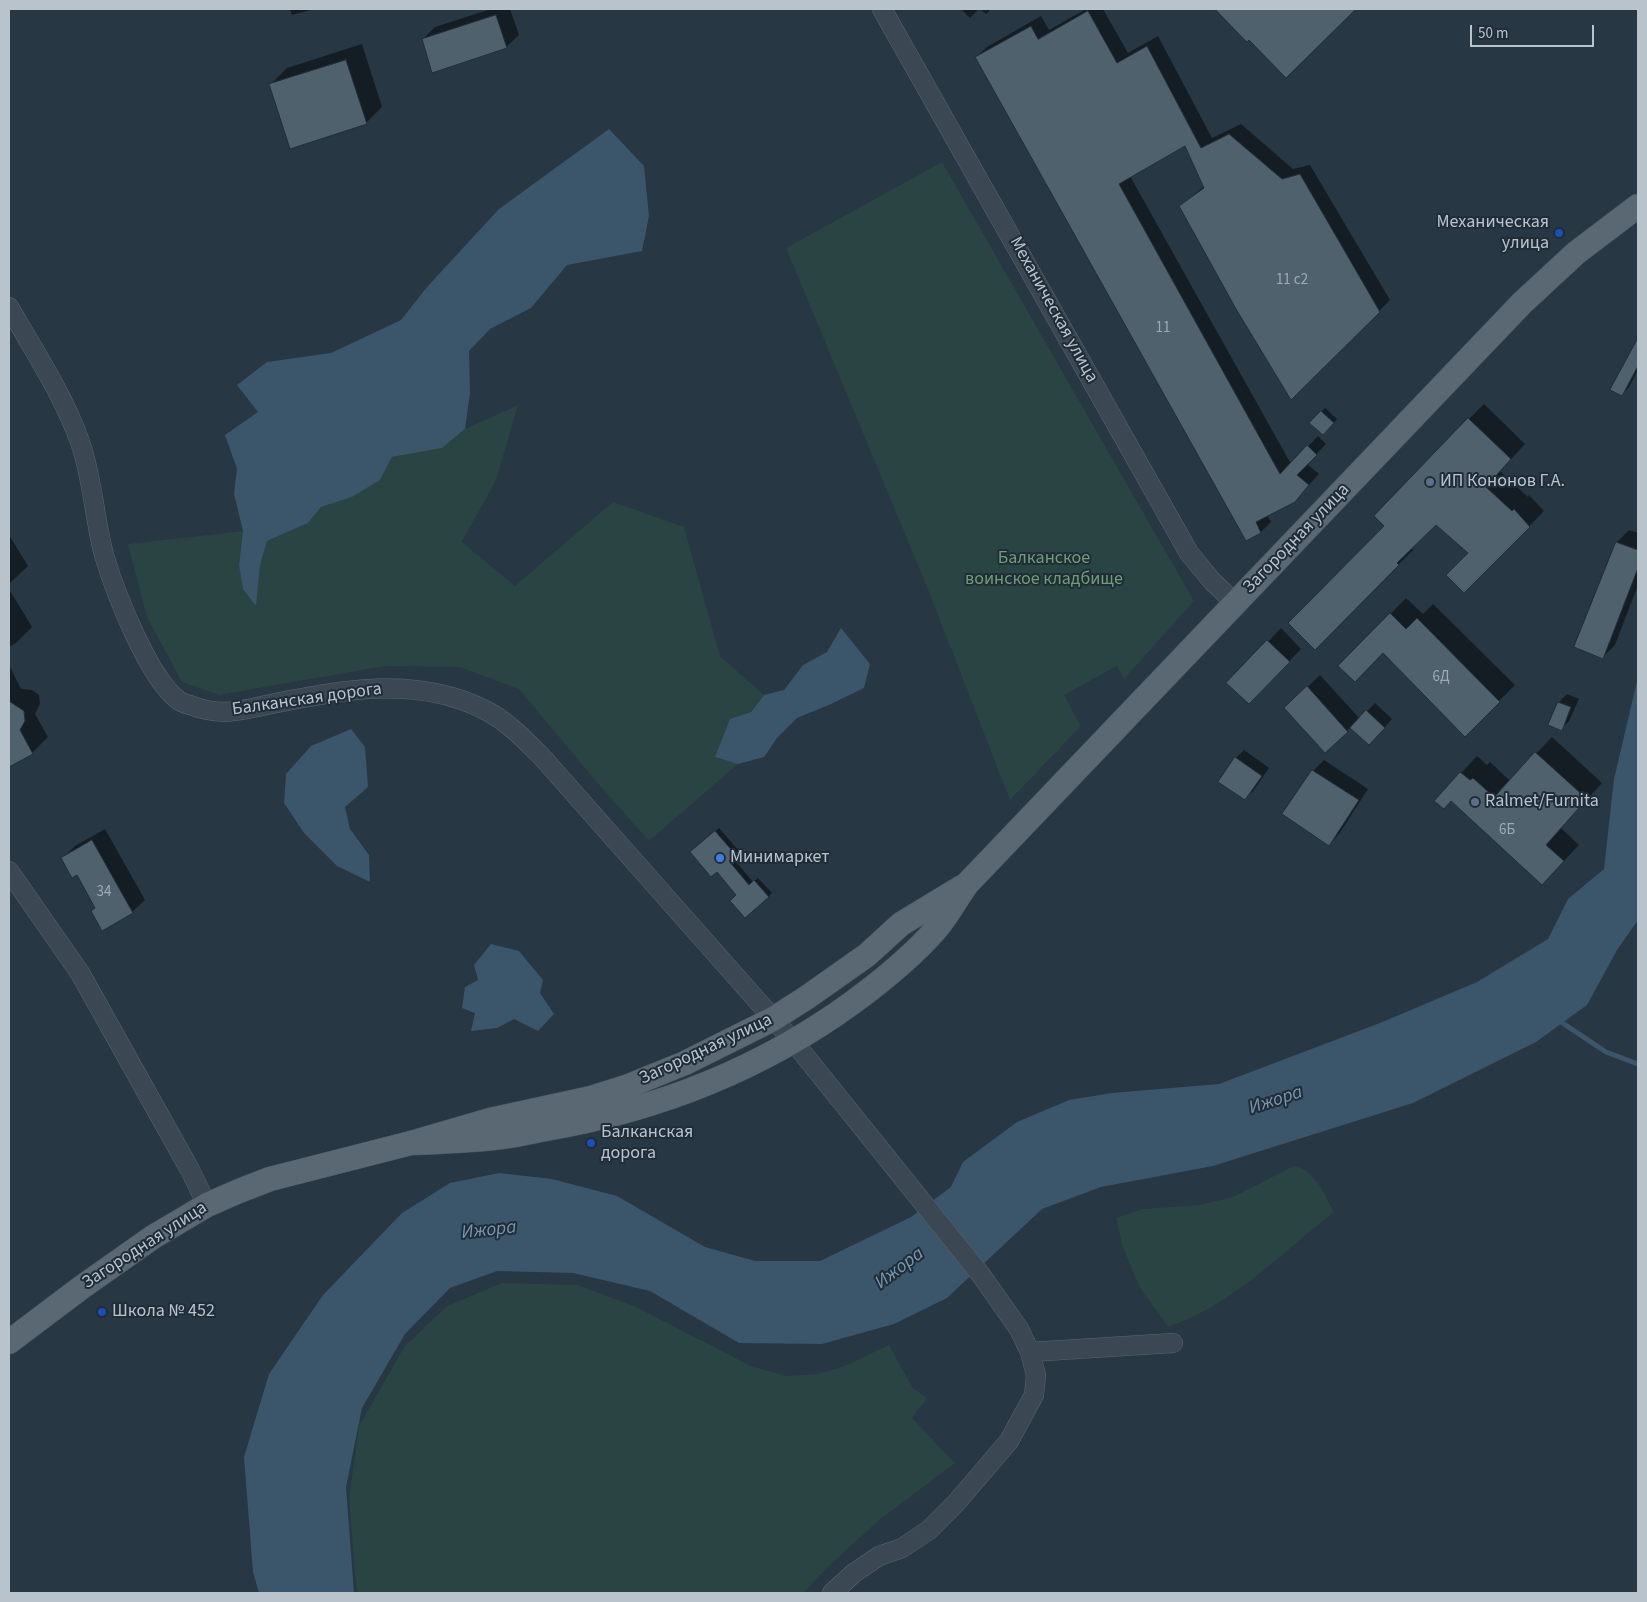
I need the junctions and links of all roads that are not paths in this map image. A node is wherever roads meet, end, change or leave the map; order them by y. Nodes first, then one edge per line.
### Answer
1 (882, 9) edge
2 (1638, 206) edge
3 (9, 306) edge
4 (1235, 603) junction
5 (9, 871) edge
6 (967, 884) junction
7 (773, 1018) junction
8 (794, 1041) junction
9 (410, 1143) junction
10 (207, 1205) junction
11 (9, 1342) edge
12 (1173, 1343) dead end
13 (1030, 1352) junction
14 (832, 1593) edge

1 - 4 street, Механическая улица
2 - 4 main road, Загородная улица
3 - 7 street, Балканская дорога
4 - 6 main road, Загородная улица
5 - 10 street
6 - 7 main road, Загородная улица
6 - 8 main road, Загородная улица
7 - 8 street, Балканская дорога
7 - 9 main road, Загородная улица
8 - 9 main road, Загородная улица
8 - 13 street, Балканская дорога
9 - 10 main road, Загородная улица
10 - 11 main road, Загородная улица
12 - 13 street
13 - 14 street, Балканская дорога

